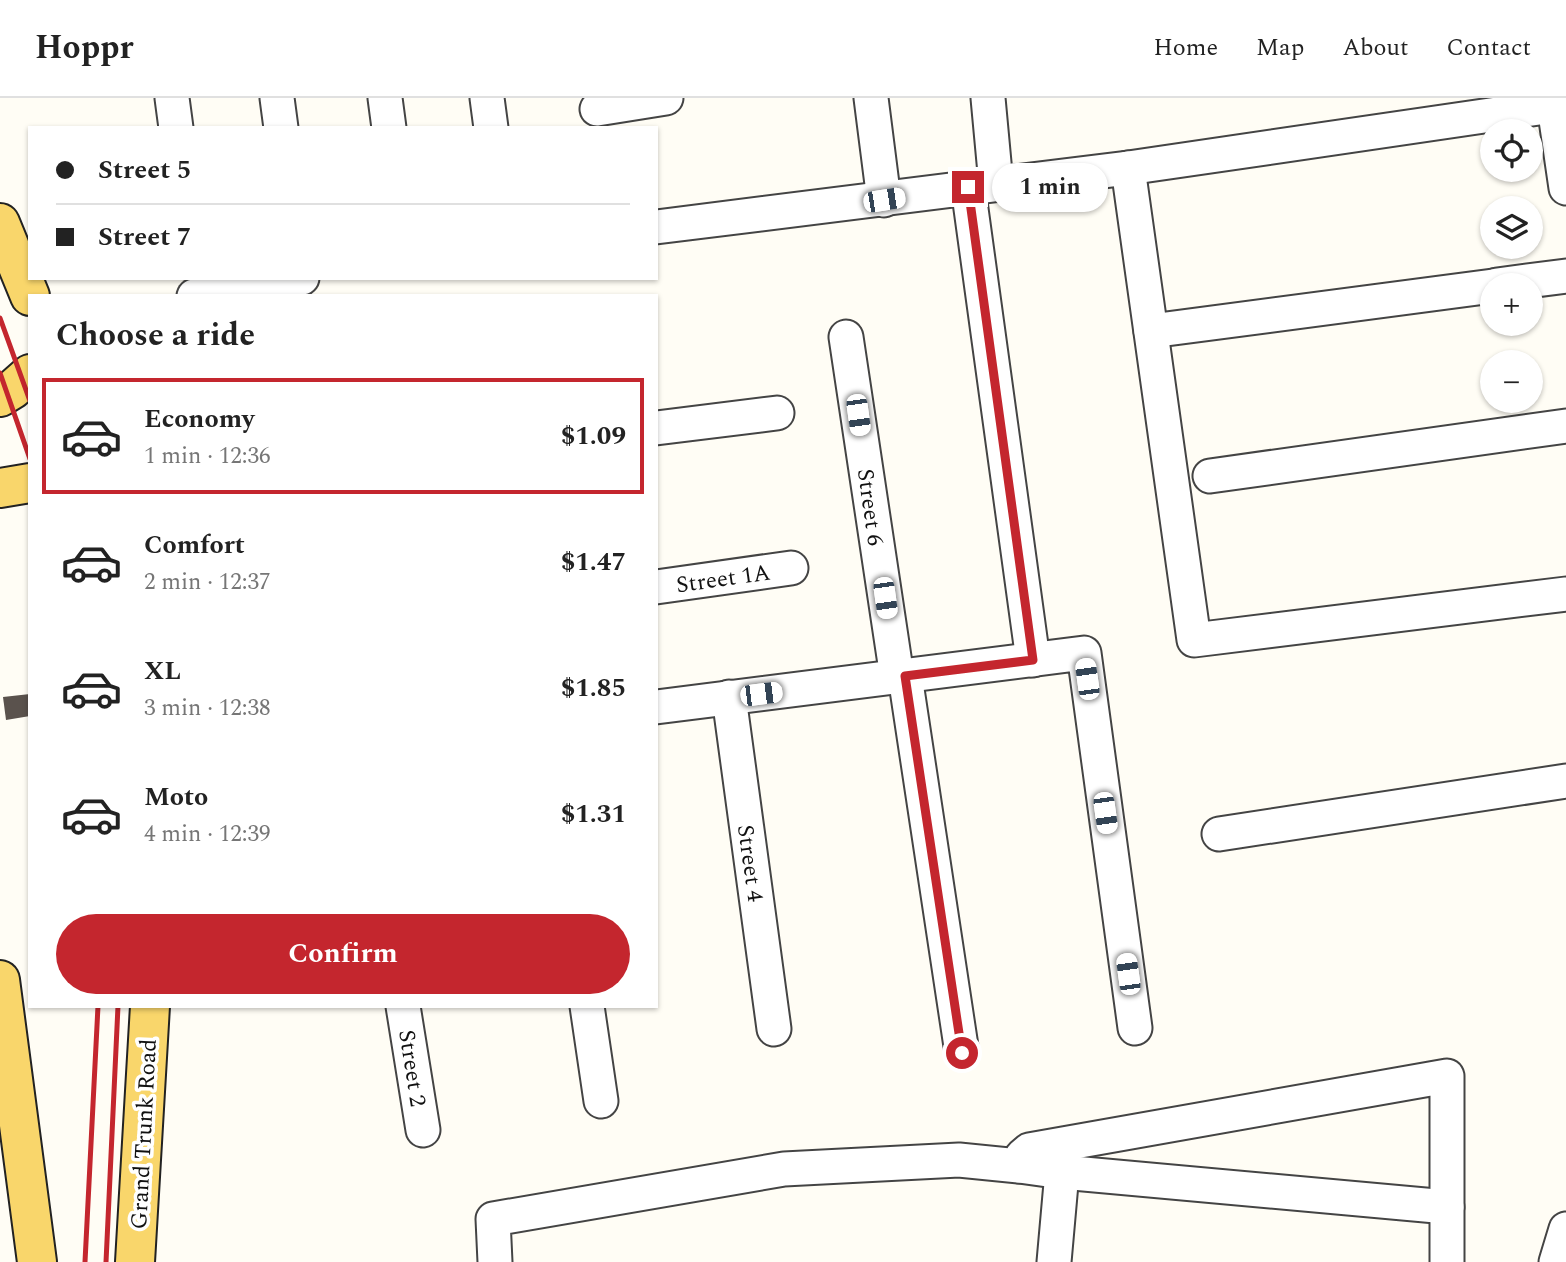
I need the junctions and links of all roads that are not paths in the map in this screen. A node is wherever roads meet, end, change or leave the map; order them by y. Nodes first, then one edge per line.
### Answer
1 (172, 98) edge
2 (277, 98) edge
3 (385, 98) edge
4 (487, 98) edge
5 (666, 98) edge
6 (871, 98) edge
7 (988, 98) edge
8 (1560, 105) edge
9 (1471, 108) edge
10 (598, 112) edge
11 (176, 126) edge
12 (281, 126) edge
13 (389, 126) edge
14 (491, 126) edge
15 (1128, 168) junction
16 (982, 185) junction
17 (1566, 188) edge
18 (884, 200) junction
19 (0, 223) edge
20 (658, 227) edge
21 (1566, 276) edge
22 (1543, 279) edge
23 (290, 280) edge
24 (1480, 288) edge
25 (29, 294) edge
26 (207, 294) edge
27 (1151, 331) junction
28 (846, 337) dead end
29 (28, 376) edge
30 (0, 397) edge
31 (778, 413) dead end
32 (1566, 426) edge
33 (658, 428) edge
34 (1210, 476) dead end
35 (28, 483) edge
36 (0, 488) edge
37 (791, 568) dead end
38 (658, 587) edge
39 (1566, 594) edge
40 (1033, 660) junction
41 (901, 677) junction
42 (729, 697) junction
43 (658, 707) edge
44 (1566, 781) edge
45 (1219, 834) dead end
46 (0, 980) edge
47 (150, 1008) edge
48 (403, 1008) edge
49 (587, 1008) edge
50 (1135, 1028) dead end
51 (774, 1029) dead end
52 (962, 1053) dead end
53 (601, 1101) dead end
54 (423, 1130) dead end
55 (1019, 1166) junction
56 (1062, 1172) junction
57 (1447, 1207) junction
58 (1566, 1229) edge
59 (138, 1260) edge
60 (37, 1262) edge
61 (495, 1262) edge
62 (1054, 1262) edge
63 (1447, 1262) edge
64 (1556, 1262) edge

1 - 11 street
2 - 12 street
3 - 13 street
4 - 14 street
5 - 10 street
6 - 18 street
7 - 16 street
8 - 9 street
8 - 17 street
9 - 15 street
15 - 16 street
15 - 27 street
16 - 18 street
16 - 40 street
18 - 20 street
19 - 25 main road
21 - 22 street
23 - 26 street
24 - 27 street
27 - 39 street
28 - 41 street, Street 6
29 - 30 main road
31 - 33 street
32 - 34 street
35 - 36 main road
37 - 38 street, Street 1A
40 - 41 street
40 - 50 street
41 - 42 street
41 - 52 street, Street 6
42 - 43 street
42 - 51 street, Street 4
44 - 45 street
46 - 60 main road
47 - 59 main road, Grand Trunk Road
48 - 54 street, Street 2
49 - 53 street
55 - 56 street
55 - 57 street
55 - 61 street
56 - 57 street
56 - 62 street
57 - 63 street
58 - 64 street

